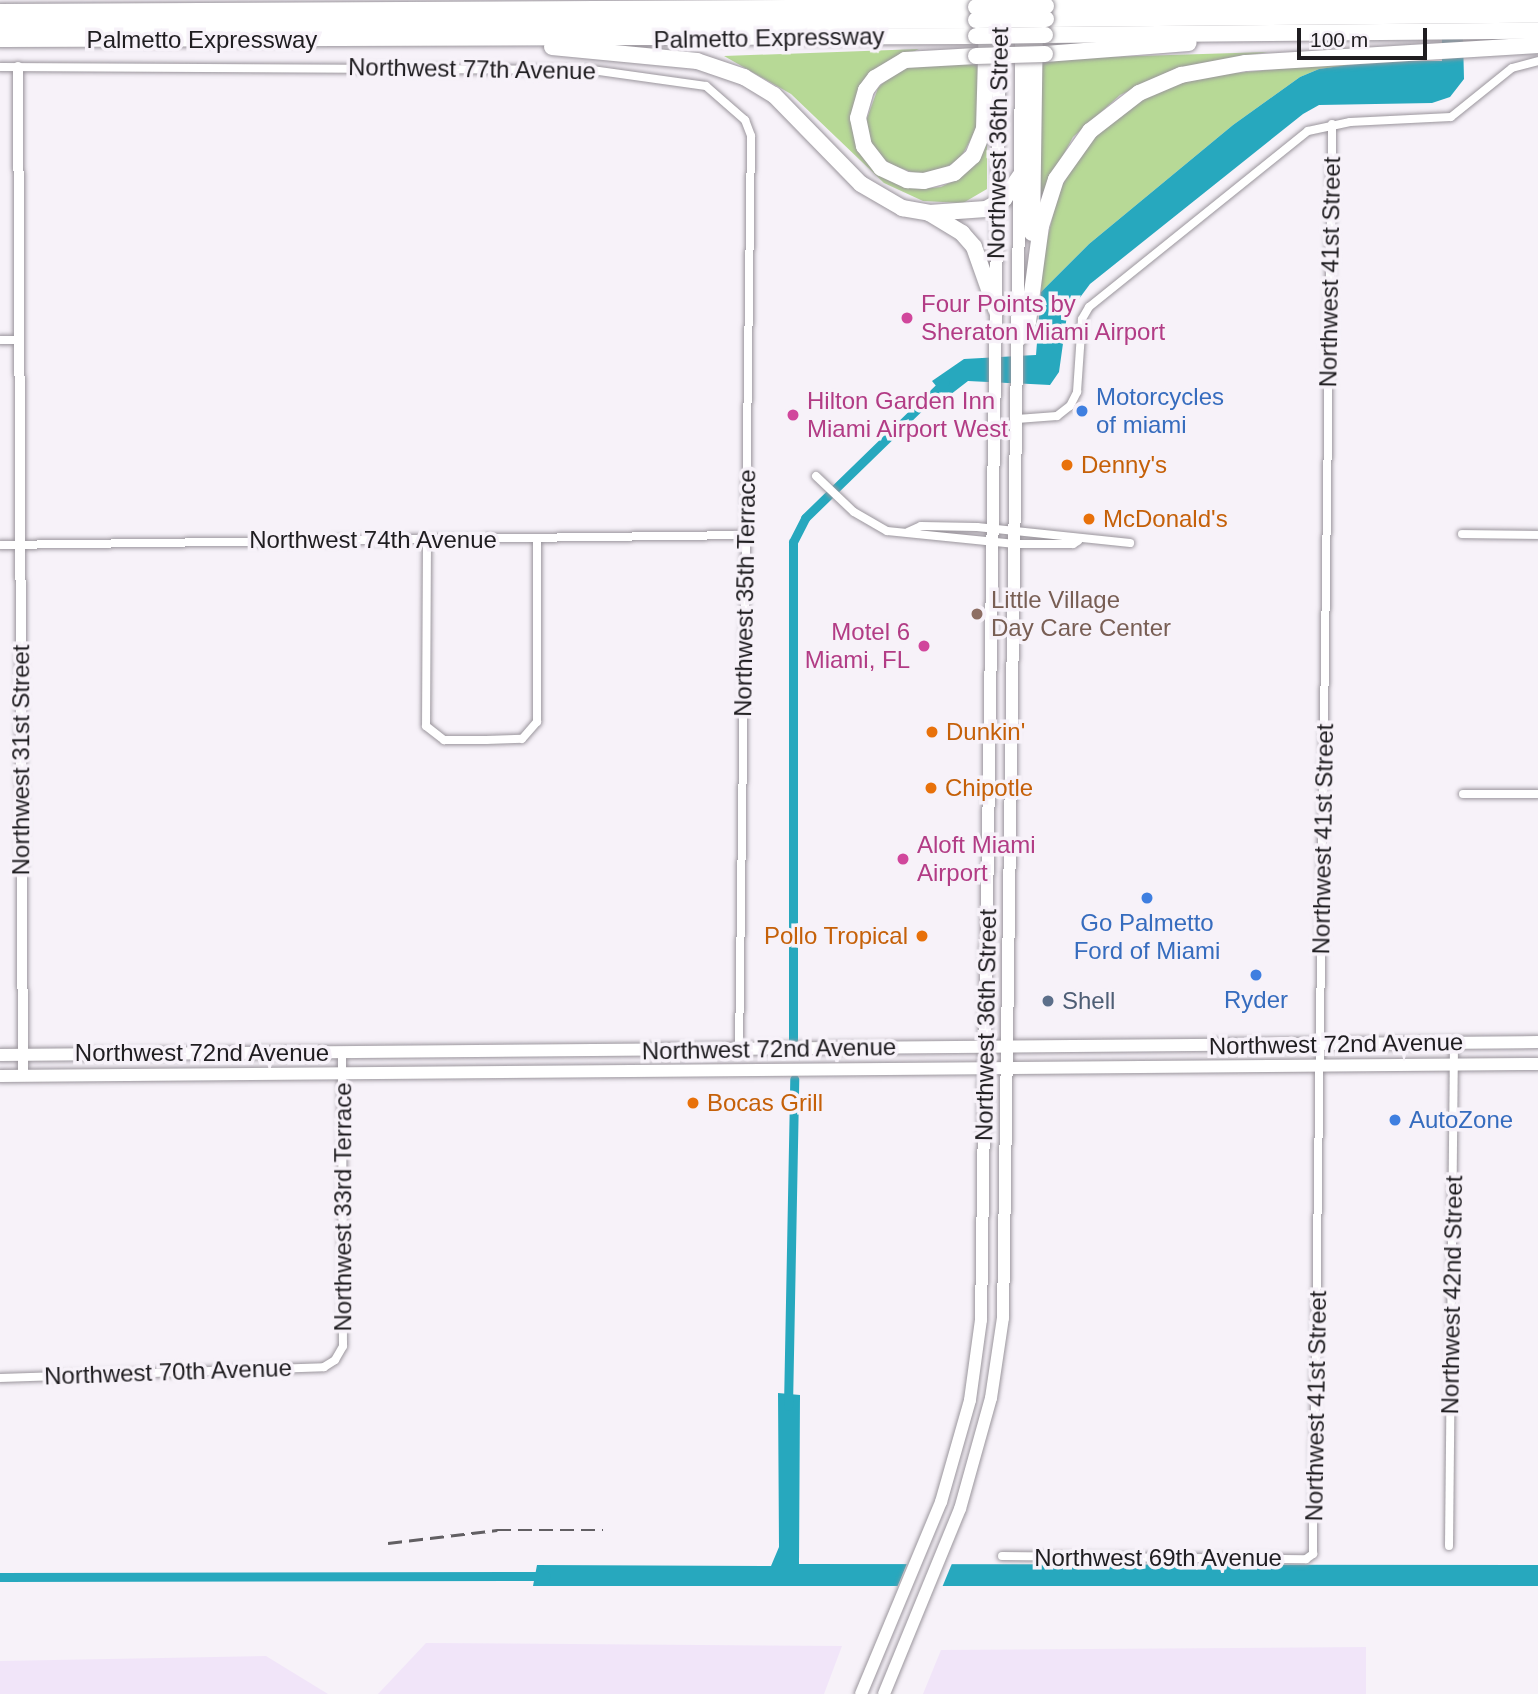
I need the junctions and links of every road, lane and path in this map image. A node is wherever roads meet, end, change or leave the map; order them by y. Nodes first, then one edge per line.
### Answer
1 (1000, 0) edge
2 (1022, 0) edge
3 (1537, 1) edge
4 (0, 12) edge
5 (1043, 15) edge
6 (1538, 15) edge
7 (979, 16) edge
8 (1440, 17) junction
9 (1464, 17) junction
10 (0, 27) edge
11 (1538, 31) edge
12 (1278, 33) junction
13 (0, 39) edge
14 (519, 41) junction
15 (1538, 45) edge
16 (1538, 61) edge
17 (0, 67) edge
18 (18, 67) junction
19 (1332, 124) junction
20 (751, 136) joint
21 (1020, 176) junction
22 (998, 203) junction
23 (929, 213) junction
24 (1034, 264) junction
25 (996, 309) junction
26 (1018, 339) junction
27 (0, 340) edge
28 (19, 340) junction
29 (1017, 419) junction
30 (819, 479) dead end
31 (995, 529) junction
32 (908, 532) junction
33 (1462, 534) dead end
34 (747, 535) junction
35 (1538, 535) edge
36 (1015, 538) junction
37 (537, 539) junction
38 (427, 540) junction
39 (995, 543) junction
40 (1130, 543) dead end
41 (0, 545) edge
42 (20, 545) junction
43 (993, 665) junction
44 (1014, 665) junction
45 (1463, 794) dead end
46 (1538, 794) edge
47 (1538, 1042) edge
48 (1454, 1043) junction
49 (1321, 1045) junction
50 (985, 1047) junction
51 (1009, 1047) junction
52 (739, 1049) junction
53 (530, 1051) junction
54 (284, 1052) junction
55 (342, 1052) junction
56 (0, 1055) edge
57 (23, 1055) junction
58 (1538, 1064) edge
59 (1454, 1065) junction
60 (1320, 1067) junction
61 (985, 1069) junction
62 (1009, 1069) junction
63 (531, 1072) junction
64 (300, 1074) junction
65 (342, 1074) junction
66 (0, 1076) edge
67 (23, 1076) junction
68 (335, 1360) joint
69 (0, 1378) edge
70 (1448, 1546) dead end
71 (1313, 1554) joint
72 (1002, 1556) dead end
73 (861, 1694) edge
74 (884, 1694) edge

1 - 22 main road, Northwest 36th Street
2 - 21 main road, Northwest 36th Street
3 - 9 highway
4 - 7 highway
5 - 7 highway, Palmetto Expressway, bridge
5 - 7 highway, bridge
5 - 8 highway
5 - 12 highway, Palmetto Expressway
5 - 24 highway
6 - 9 highway
7 - 10 highway
7 - 12 highway, bridge
7 - 14 highway, Palmetto Expressway
8 - 9 highway, Palmetto Expressway
8 - 9 highway
8 - 12 highway, Palmetto Expressway
9 - 11 highway, Palmetto Expressway
13 - 14 highway, Palmetto Expressway
14 - 23 highway
15 - 24 highway
16 - 19 street
17 - 18 street, Northwest 77th Avenue
18 - 20 street, Northwest 77th Avenue
18 - 28 street, Northwest 31st Street
19 - 29 street
19 - 49 street, Northwest 41st Street
20 - 34 street, Northwest 35th Terrace
21 - 22 highway
21 - 26 main road, Northwest 36th Street
22 - 23 highway
22 - 25 main road, Northwest 36th Street
23 - 25 highway
24 - 26 highway
25 - 31 main road, Northwest 36th Street
26 - 29 main road, Northwest 36th Street
27 - 28 street
28 - 42 street, Northwest 31st Street
29 - 36 main road, Northwest 36th Street
30 - 32 street
31 - 32 street
31 - 36 street
31 - 39 main road, Northwest 36th Street
32 - 39 street
33 - 35 street
34 - 37 street, Northwest 74th Avenue
34 - 52 street, Northwest 35th Terrace
36 - 39 street
36 - 40 street
36 - 44 main road, Northwest 36th Street
37 - 38 street, Northwest 74th Avenue
37 - 38 street
38 - 42 street, Northwest 74th Avenue
39 - 43 main road, Northwest 36th Street
41 - 42 street, Northwest 74th Avenue
42 - 57 street, Northwest 31st Street
43 - 44 main road
43 - 50 main road, Northwest 36th Street
44 - 51 main road, Northwest 36th Street
45 - 46 street
47 - 48 main road, Northwest 72nd Avenue
48 - 49 main road, Northwest 72nd Avenue
48 - 59 street, Northwest 42nd Street
49 - 51 main road, Northwest 72nd Avenue
49 - 60 street, Northwest 41st Street
50 - 51 main road, Northwest 72nd Avenue
50 - 52 main road, Northwest 72nd Avenue
50 - 61 main road, Northwest 36th Street
51 - 62 main road, Northwest 36th Street
52 - 53 main road, Northwest 72nd Avenue
53 - 55 main road, Northwest 72nd Avenue
53 - 63 main road
54 - 55 main road, Northwest 72nd Avenue
54 - 57 main road, Northwest 72nd Avenue
54 - 64 main road
55 - 65 street, Northwest 33rd Terrace
56 - 57 main road, Northwest 72nd Avenue
57 - 67 street, Northwest 31st Street
58 - 59 main road, Northwest 72nd Avenue
59 - 60 main road, Northwest 72nd Avenue
59 - 70 street, Northwest 42nd Street
60 - 62 main road, Northwest 72nd Avenue
60 - 71 street, Northwest 41st Street
61 - 62 main road, Northwest 72nd Avenue
61 - 63 main road, Northwest 72nd Avenue
61 - 73 main road, Northwest 36th Street
62 - 74 main road, Northwest 36th Street
63 - 65 main road, Northwest 72nd Avenue
64 - 65 main road, Northwest 72nd Avenue
64 - 67 main road, Northwest 72nd Avenue
65 - 68 street, Northwest 33rd Terrace
66 - 67 main road, Northwest 72nd Avenue
68 - 69 street, Northwest 70th Avenue
71 - 72 street, Northwest 69th Avenue

